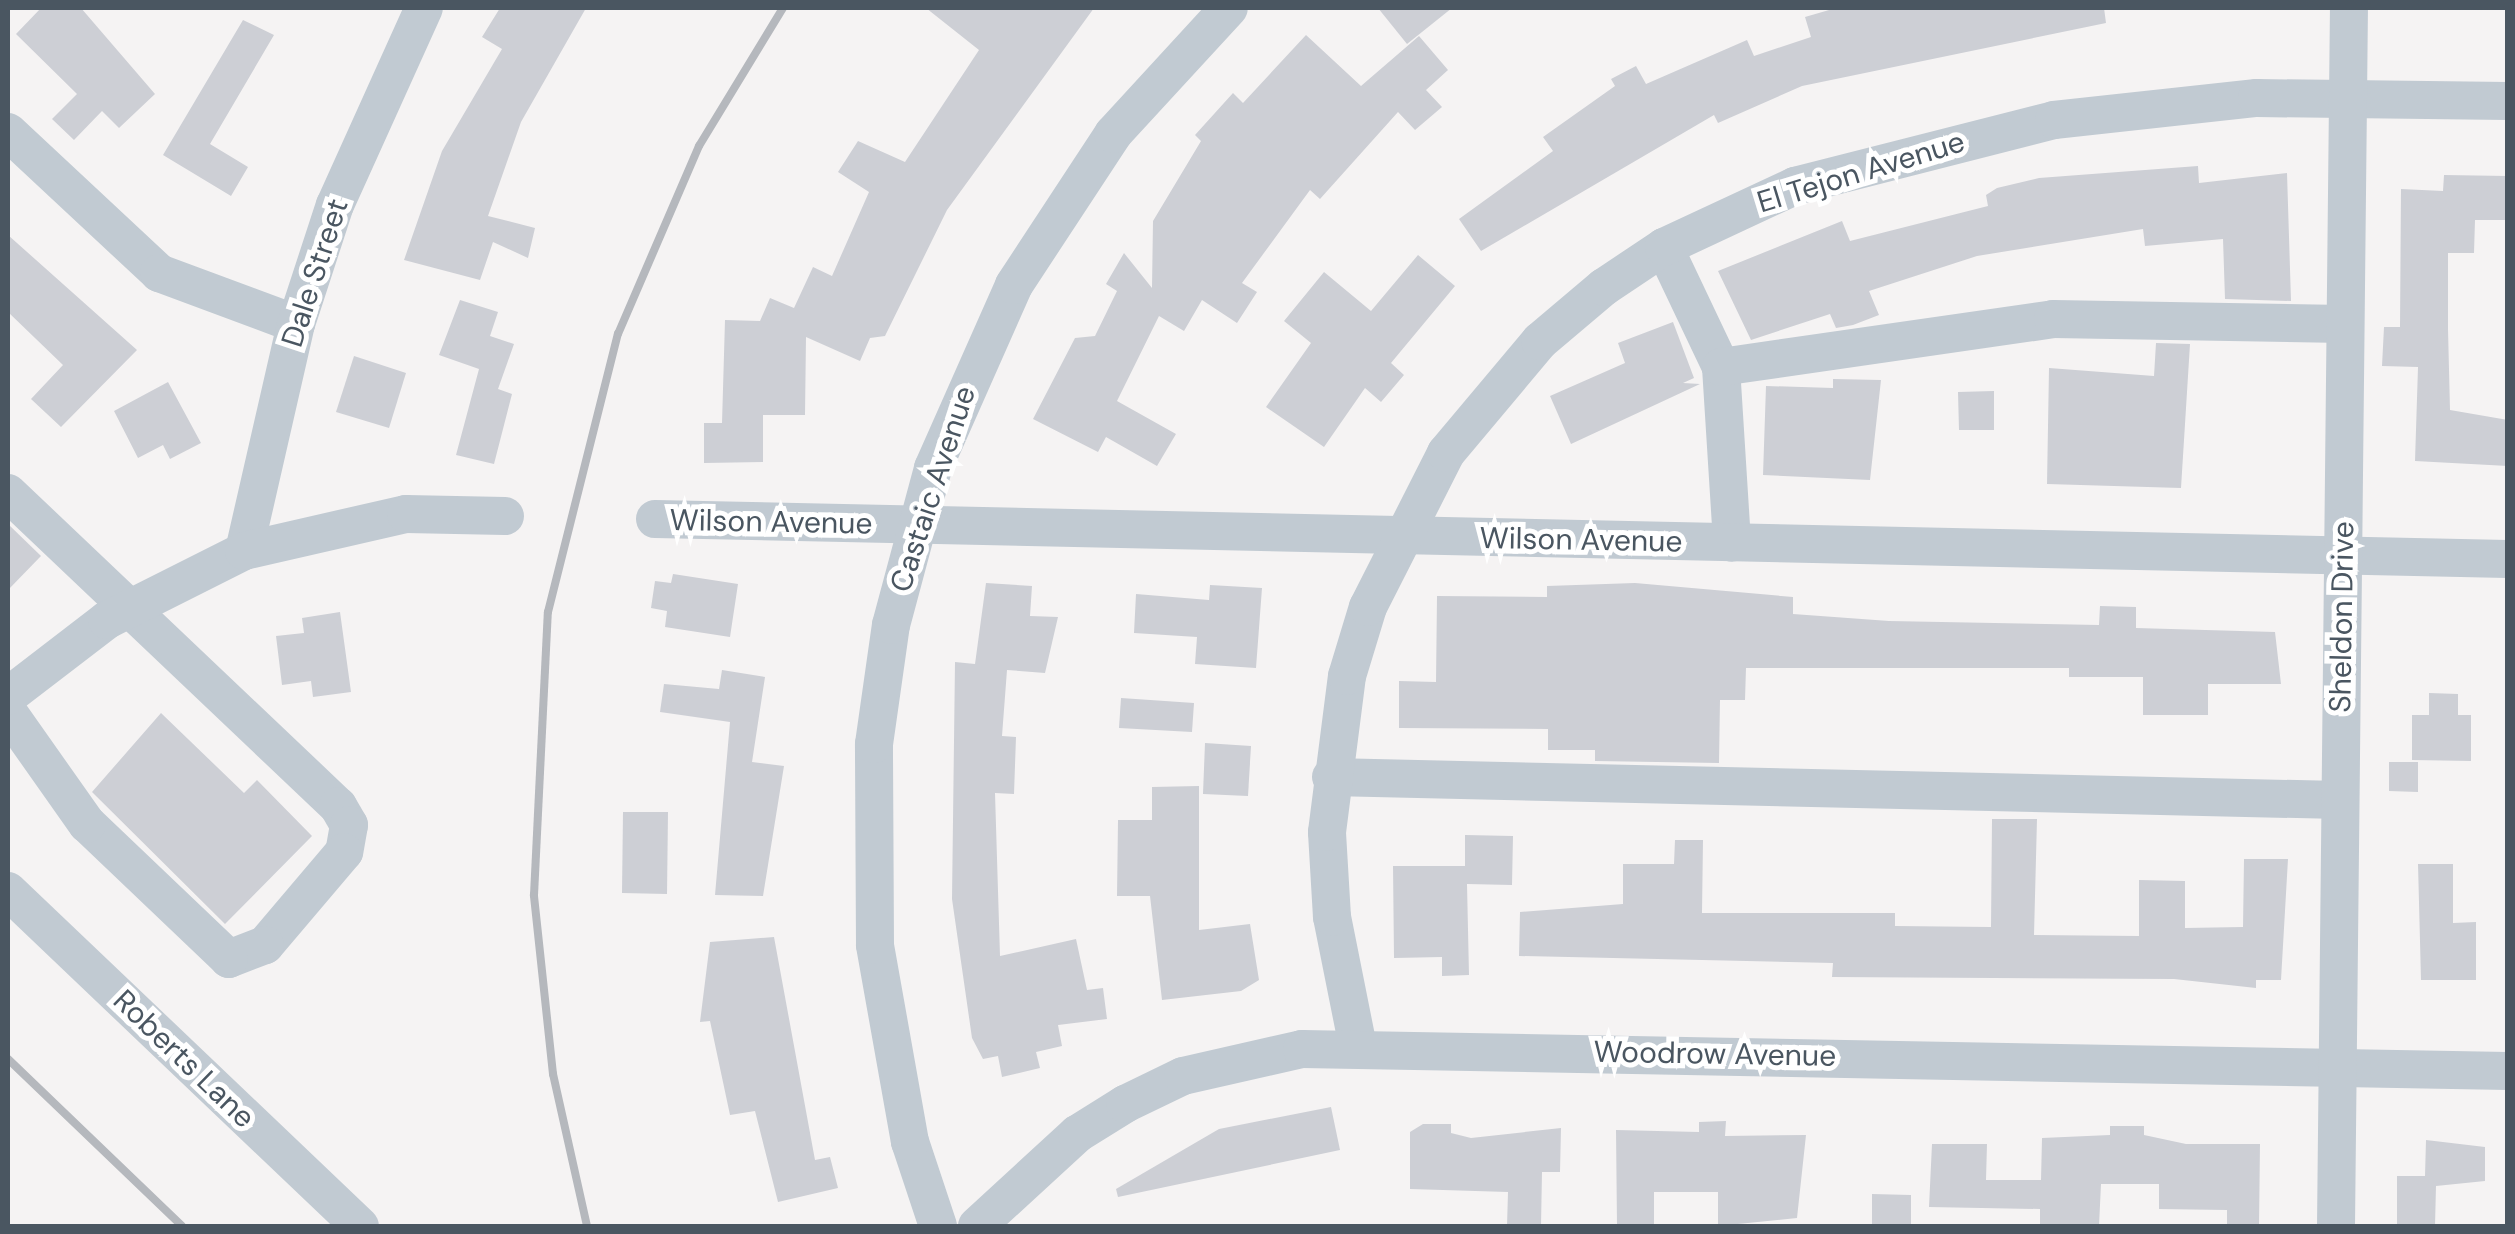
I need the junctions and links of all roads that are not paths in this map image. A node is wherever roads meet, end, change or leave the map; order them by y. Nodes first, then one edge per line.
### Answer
1 (424, 8) edge
2 (1229, 8) edge
3 (2349, 8) edge
4 (2348, 98) junction
5 (2508, 100) edge
6 (8, 132) edge
7 (1664, 246) junction
8 (296, 324) junction
9 (2345, 324) junction
10 (1721, 367) junction
11 (8, 493) edge
12 (506, 516) dead end
13 (654, 520) dead end
14 (914, 526) junction
15 (1398, 536) junction
16 (1732, 543) junction
17 (244, 550) junction
18 (2343, 556) junction
19 (2508, 559) edge
20 (127, 608) junction
21 (8, 696) edge
22 (8, 712) edge
23 (1331, 777) junction
24 (2340, 800) junction
25 (8, 891) edge
26 (1358, 1047) junction
27 (2338, 1068) junction
28 (2508, 1071) edge
29 (360, 1226) edge
30 (938, 1226) edge
31 (977, 1226) edge
32 (2336, 1226) edge

1 - 8 street, Dale Street
2 - 14 street, Castaic Avenue
3 - 4 street, Sheldon Drive
4 - 5 street, El Tejon Avenue
4 - 7 street, El Tejon Avenue
4 - 9 street, Sheldon Drive
6 - 8 street
7 - 10 street
7 - 15 street, El Tejon Avenue
8 - 17 street, Dale Street
9 - 10 street
9 - 18 street, Sheldon Drive
10 - 16 street
11 - 20 street
12 - 17 street
13 - 14 street, Wilson Avenue
14 - 15 street, Wilson Avenue
14 - 30 street, Castaic Avenue
15 - 16 street, Wilson Avenue
15 - 23 street, El Tejon Avenue
16 - 18 street, Wilson Avenue
17 - 20 street
18 - 19 street, Wilson Avenue
18 - 24 street, Sheldon Drive
20 - 21 street
20 - 22 street
23 - 24 street
23 - 26 street, El Tejon Avenue
24 - 27 street, Sheldon Drive
25 - 29 street, Roberts Lane
26 - 27 street, Woodrow Avenue
26 - 31 street, Woodrow Avenue
27 - 28 street, Woodrow Avenue
27 - 32 street, Sheldon Drive

